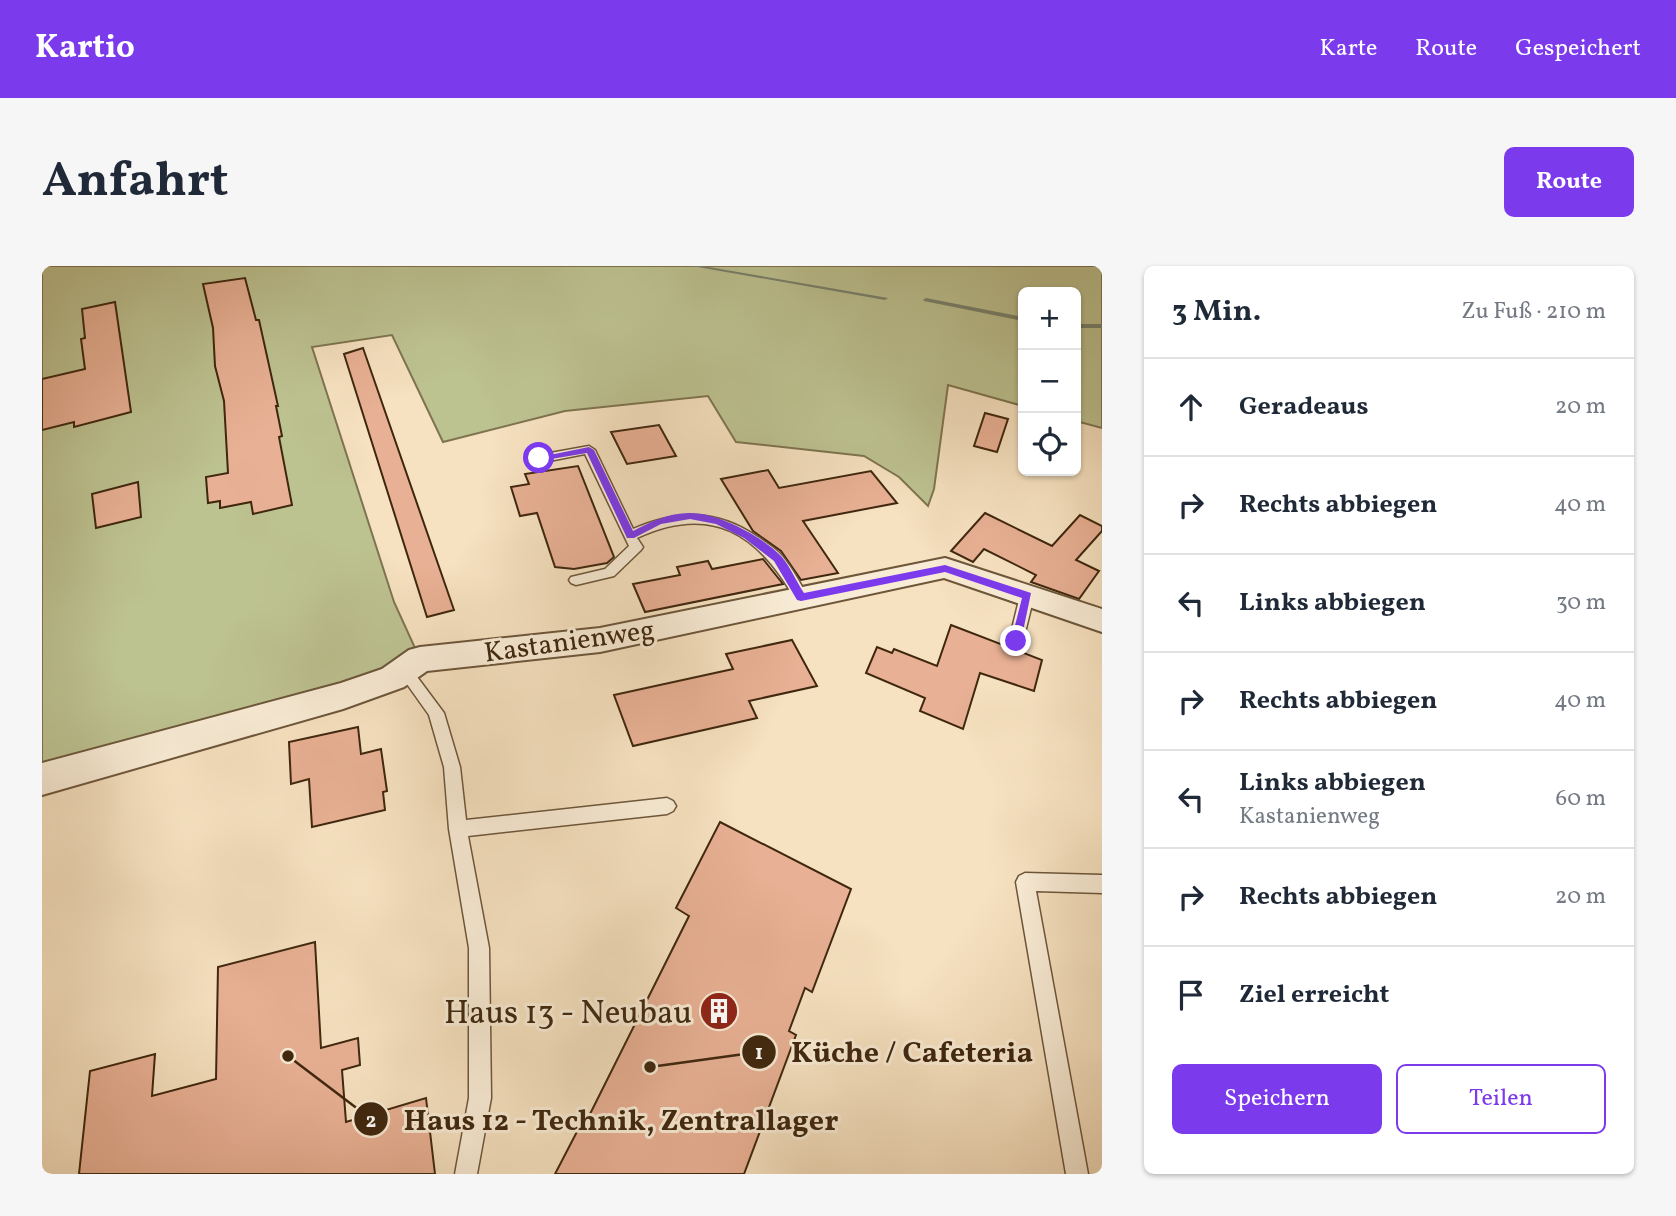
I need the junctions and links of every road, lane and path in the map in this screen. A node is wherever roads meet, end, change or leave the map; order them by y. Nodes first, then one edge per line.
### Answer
1 (539, 458) dead end
2 (630, 536) junction
3 (576, 580) dead end
4 (1027, 596) junction
5 (801, 597) junction
6 (1102, 621) edge
7 (1016, 641) dead end
8 (404, 670) junction
9 (42, 779) edge
10 (667, 806) dead end
11 (458, 829) junction
12 (1102, 884) edge
13 (466, 1174) edge
14 (1077, 1174) edge

1 - 2 lane
2 - 3 lane
2 - 5 lane
4 - 5 street, Kastanienweg
4 - 6 street, Kastanienweg
4 - 7 lane
5 - 8 street, Kastanienweg
8 - 9 street, Kastanienweg
8 - 11 lane
10 - 11 lane
11 - 13 lane
12 - 14 lane

